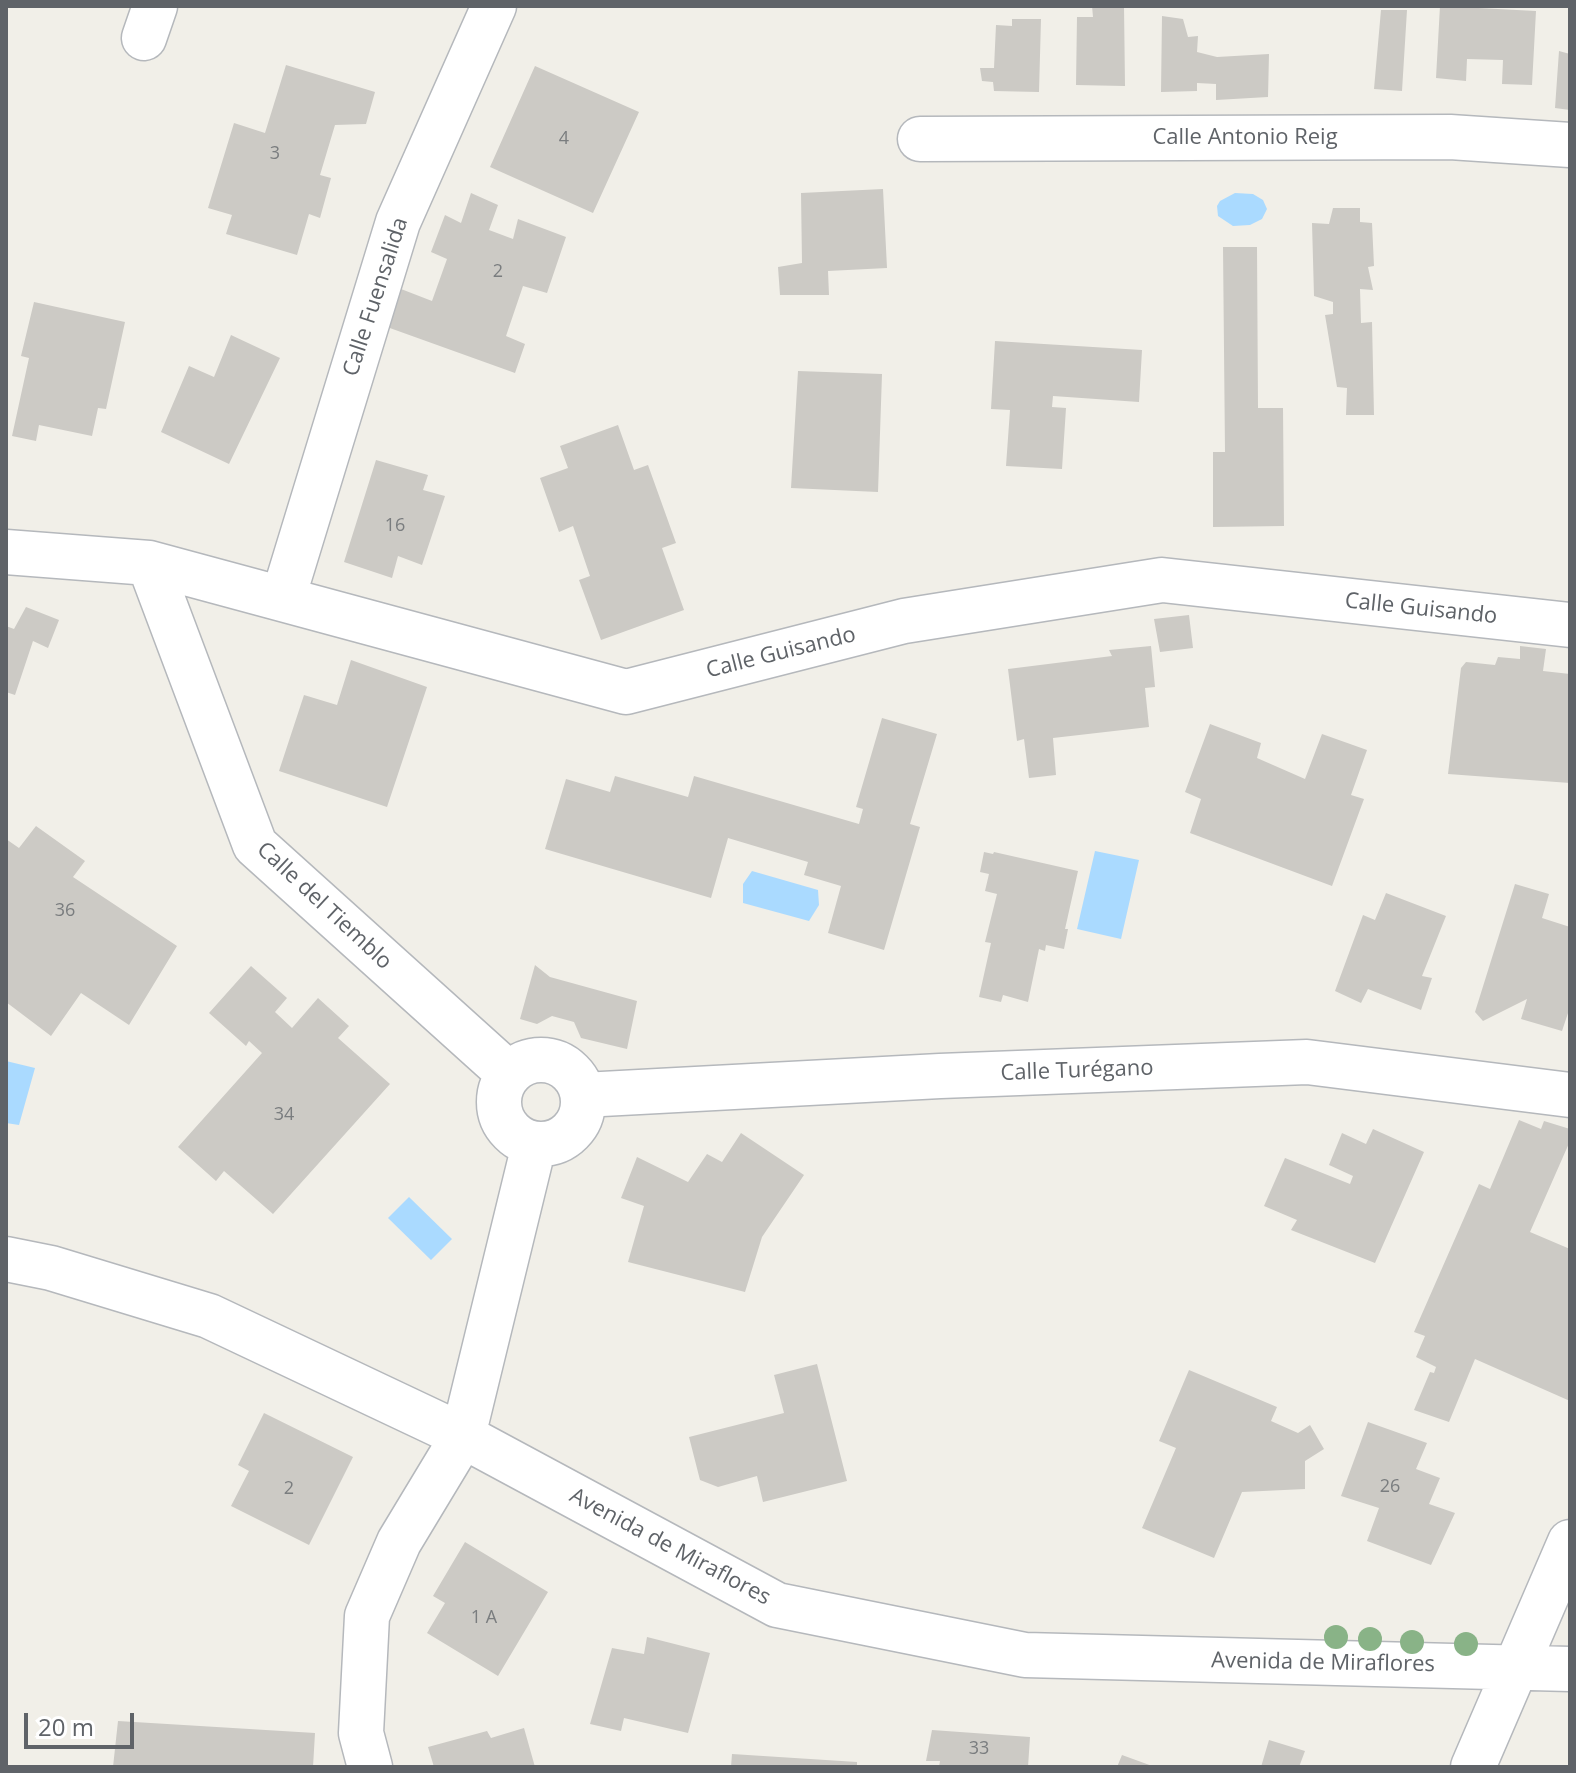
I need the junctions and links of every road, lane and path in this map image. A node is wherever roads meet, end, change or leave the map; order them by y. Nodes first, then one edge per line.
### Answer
1 (494, 6) edge
2 (920, 139) dead end
3 (1570, 145) edge
4 (6, 552) edge
5 (149, 563) junction
6 (283, 598) junction
7 (1570, 625) edge
8 (509, 1074) junction
9 (583, 1095) junction
10 (1570, 1095) edge
11 (534, 1145) junction
12 (6, 1259) edge
13 (463, 1436) junction
14 (1570, 1542) edge
15 (1517, 1667) junction
16 (1570, 1669) edge
17 (370, 1767) edge
18 (1473, 1767) edge

1 - 6 street, Calle Fuensalida
2 - 3 street, Calle Antonio Reig
4 - 5 street, Calle Guisando
5 - 6 street, Calle Guisando
5 - 8 street, Calle del Tiemblo
6 - 7 street, Calle Guisando
8 - 9 street
8 - 11 street
9 - 10 street, Calle Turégano
9 - 11 street
11 - 13 street
12 - 13 street, Avenida de Miraflores
13 - 15 street, Avenida de Miraflores
13 - 17 street
14 - 15 street
15 - 16 street, Avenida de Miraflores
15 - 18 street

